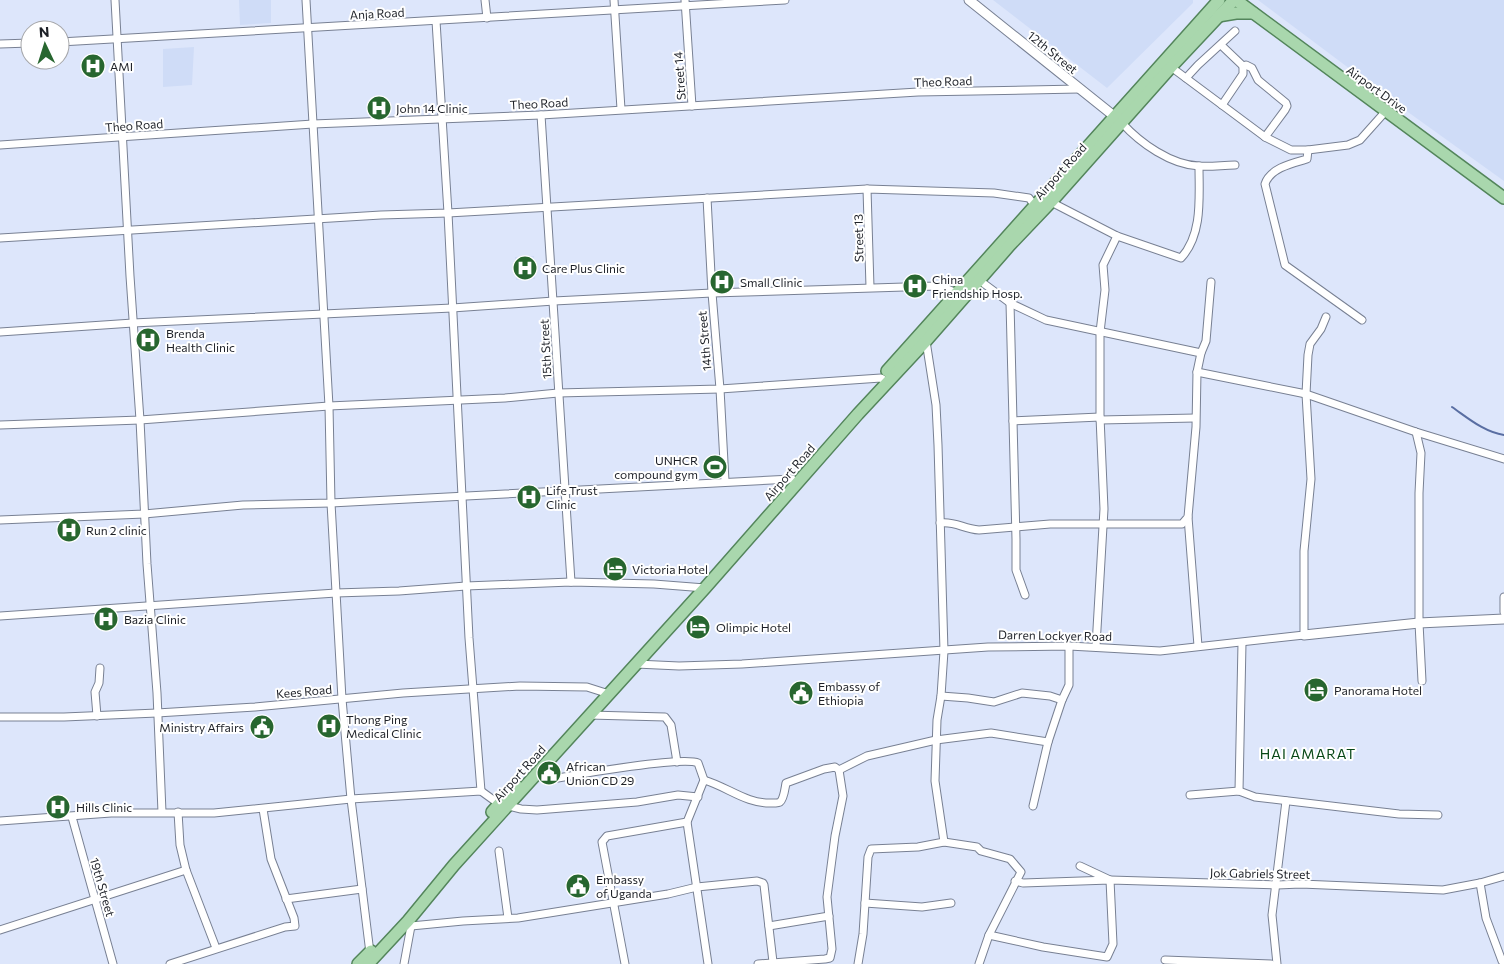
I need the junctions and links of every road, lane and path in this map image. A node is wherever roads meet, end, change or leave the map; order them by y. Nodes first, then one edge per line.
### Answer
1 (116, 0) edge
2 (306, 0) edge
3 (485, 0) edge
4 (614, 0) edge
5 (785, 0) edge
6 (969, 0) edge
7 (1207, 0) edge
8 (1219, 0) edge
9 (1235, 0) edge
10 (685, 3) edge
11 (615, 10) junction
12 (1253, 13) junction
13 (1218, 16) junction
14 (1205, 17) junction
15 (487, 18) junction
16 (436, 21) junction
17 (307, 29) junction
18 (1235, 31) dead end
19 (118, 40) junction
20 (70, 42) edge
21 (20, 43) edge
22 (0, 44) edge
23 (1221, 45) junction
24 (1243, 66) junction
25 (1171, 67) junction
26 (1186, 78) junction
27 (1079, 89) junction
28 (1222, 105) junction
29 (692, 106) junction
30 (620, 109) junction
31 (1385, 112) junction
32 (541, 114) junction
33 (441, 119) junction
34 (1119, 120) junction
35 (313, 124) junction
36 (123, 137) junction
37 (1265, 137) junction
38 (0, 145) edge
39 (1308, 150) junction
40 (1235, 165) dead end
41 (1199, 166) junction
42 (868, 189) junction
43 (707, 198) junction
44 (1504, 198) edge
45 (1051, 202) junction
46 (1035, 206) junction
47 (547, 207) junction
48 (448, 213) junction
49 (319, 219) junction
50 (128, 229) junction
51 (1117, 236) junction
52 (0, 238) edge
53 (979, 280) junction
54 (1211, 282) dead end
55 (870, 287) junction
56 (712, 293) junction
57 (957, 293) junction
58 (554, 301) junction
59 (1010, 303) junction
60 (452, 308) junction
61 (324, 314) junction
62 (1326, 317) dead end
63 (1362, 320) dead end
64 (133, 323) junction
65 (0, 332) edge
66 (1100, 332) junction
67 (926, 341) junction
68 (1201, 353) junction
69 (1196, 372) junction
70 (884, 380) junction
71 (720, 389) junction
72 (558, 393) junction
73 (1306, 394) junction
74 (456, 401) junction
75 (329, 406) junction
76 (1100, 418) junction
77 (1195, 418) junction
78 (140, 420) junction
79 (1013, 421) junction
80 (0, 426) edge
81 (1416, 432) junction
82 (1504, 459) edge
83 (792, 479) junction
84 (725, 481) junction
85 (564, 490) junction
86 (462, 496) junction
87 (330, 502) junction
88 (144, 514) junction
89 (1188, 517) junction
90 (0, 520) edge
91 (940, 523) junction
92 (1103, 523) junction
93 (1016, 527) junction
94 (571, 582) junction
95 (466, 586) junction
96 (701, 587) junction
97 (336, 593) junction
98 (1025, 595) dead end
99 (1504, 597) edge
100 (151, 607) junction
101 (1504, 612) edge
102 (0, 616) edge
103 (1504, 619) edge
104 (1419, 623) junction
105 (1304, 635) junction
106 (1242, 643) junction
107 (1069, 646) junction
108 (1096, 646) junction
109 (1198, 646) dead end
110 (944, 651) junction
111 (636, 664) junction
112 (100, 668) dead end
113 (1422, 681) dead end
114 (472, 688) junction
115 (605, 693) junction
116 (942, 696) junction
117 (342, 698) junction
118 (1062, 700) junction
119 (157, 713) junction
120 (589, 715) junction
121 (97, 716) junction
122 (0, 717) edge
123 (936, 740) junction
124 (1048, 742) junction
125 (677, 762) junction
126 (542, 768) junction
127 (839, 770) junction
128 (704, 780) junction
129 (481, 791) junction
130 (1239, 791) junction
131 (1190, 795) dead end
132 (698, 797) junction
133 (351, 799) junction
134 (1286, 801) junction
135 (504, 805) junction
136 (1033, 806) dead end
137 (263, 809) junction
138 (162, 812) junction
139 (178, 812) junction
140 (1438, 815) dead end
141 (72, 817) junction
142 (0, 821) edge
143 (687, 822) junction
144 (944, 842) junction
145 (499, 851) dead end
146 (1080, 866) dead end
147 (186, 870) junction
148 (1504, 876) edge
149 (1015, 881) junction
150 (1480, 883) junction
151 (1277, 885) junction
152 (697, 888) junction
153 (362, 889) junction
154 (94, 899) junction
155 (286, 899) junction
156 (613, 902) junction
157 (865, 902) junction
158 (951, 903) dead end
159 (829, 916) junction
160 (508, 918) junction
161 (409, 923) junction
162 (769, 926) junction
163 (0, 930) edge
164 (989, 934) junction
165 (216, 948) junction
166 (369, 959) edge
167 (1165, 960) dead end
168 (772, 962) junction
169 (1504, 963) edge
170 (113, 964) edge
171 (170, 964) edge
172 (358, 964) edge
173 (404, 964) edge
174 (625, 964) edge
175 (708, 964) edge
176 (758, 964) edge
177 (858, 964) edge
178 (979, 964) edge
179 (1271, 964) edge
180 (1277, 964) edge

1 - 19 street
2 - 17 street
3 - 15 street
4 - 11 street
5 - 10 street, Anja Road
6 - 27 street, 12th Street
7 - 14 main road
8 - 14 main road, Airport Road
9 - 12 main road, Airport Drive
9 - 13 main road, Airport Road
10 - 11 street, Anja Road
10 - 29 street, Street 14
11 - 15 street, Anja Road
11 - 30 street
12 - 13 main road
12 - 31 main road, Airport Drive
13 - 25 main road, Airport Road
14 - 34 main road, Airport Road
15 - 16 street, Anja Road
16 - 17 street, Anja Road
16 - 33 street
17 - 19 street, Anja Road
17 - 35 street
18 - 23 street
19 - 20 street, Anja Road
19 - 36 street
21 - 22 street
23 - 24 street
23 - 26 street
24 - 28 street
24 - 37 street
25 - 26 street
25 - 34 main road, Airport Road
26 - 28 street
27 - 29 street, Theo Road
27 - 34 street, 12th Street
28 - 37 street
29 - 30 street, Theo Road
30 - 32 street, Theo Road
31 - 39 street
31 - 44 main road, Airport Drive
32 - 33 street, Theo Road
32 - 47 street, 15th Street
33 - 35 street, Theo Road
33 - 48 street
34 - 41 street
34 - 45 main road, Airport Road
34 - 46 main road, Airport Road
35 - 36 street, Theo Road
35 - 49 street
36 - 38 street, Theo Road
36 - 50 street
37 - 39 street
39 - 63 street
40 - 41 street
41 - 51 street
42 - 43 street
42 - 46 street
42 - 55 street, Street 13
43 - 47 street
43 - 56 street, 14th Street
45 - 51 street
45 - 53 main road, Airport Road
46 - 57 main road, Airport Road
47 - 48 street
47 - 58 street, 15th Street
48 - 49 street
48 - 60 street
49 - 50 street
49 - 61 street
50 - 52 street
50 - 64 street
51 - 66 street
53 - 59 street
53 - 67 main road, Airport Road
54 - 68 street
55 - 56 street
55 - 57 street
56 - 58 street
56 - 71 street, 14th Street
57 - 70 main road, Airport Road
58 - 60 street
58 - 72 street, 15th Street
59 - 66 street
59 - 79 street
60 - 61 street
60 - 74 street
61 - 64 street
61 - 75 street
62 - 73 street
64 - 65 street
64 - 78 street
66 - 68 street
66 - 76 street
67 - 70 main road, Airport Road
67 - 91 street
68 - 69 street
69 - 73 street
69 - 77 street
70 - 71 street
70 - 83 main road, Airport Road
70 - 96 main road, Airport Road
71 - 72 street
71 - 84 street, 14th Street
72 - 74 street
72 - 85 street, 15th Street
73 - 81 street
73 - 105 street
74 - 75 street
74 - 86 street
75 - 78 street
75 - 87 street
76 - 77 street
76 - 79 street
76 - 92 street
77 - 89 street
78 - 80 street
78 - 88 street
79 - 93 street
81 - 82 street
81 - 104 street
83 - 84 street
83 - 96 main road, Airport Road
84 - 85 street
85 - 86 street
85 - 94 street, 15th Street
86 - 87 street
86 - 95 street
87 - 88 street
87 - 97 street
88 - 90 street
88 - 100 street
89 - 92 street
89 - 109 street
91 - 93 street
91 - 110 street
92 - 93 street
92 - 108 street
93 - 98 street
94 - 95 street
94 - 96 street
95 - 97 street
95 - 114 street
96 - 111 main road, Airport Road
96 - 115 main road, Airport Road
97 - 100 street
97 - 117 street
99 - 101 street
100 - 102 street
100 - 119 street
103 - 104 street, Darren Lockyer Road
104 - 105 street, Darren Lockyer Road
104 - 113 street
105 - 106 street, Darren Lockyer Road
106 - 108 street, Darren Lockyer Road
106 - 130 street
107 - 108 street, Darren Lockyer Road
107 - 110 street, Darren Lockyer Road
107 - 118 street
110 - 111 street, Darren Lockyer Road
110 - 116 street
111 - 115 main road, Airport Road
112 - 121 street
114 - 115 street, Kees Road
114 - 117 street, Kees Road
114 - 129 street
115 - 120 main road, Airport Road
115 - 135 main road, Airport Road
116 - 118 street
116 - 123 street
117 - 119 street, Kees Road
117 - 133 street
118 - 124 street
119 - 121 street, Kees Road
119 - 138 street
120 - 125 street
120 - 126 main road, Airport Road
121 - 122 street, Kees Road
123 - 124 street
123 - 127 street
123 - 144 street
124 - 136 street
125 - 126 street
125 - 128 street
126 - 135 main road, Airport Road
127 - 128 street
127 - 159 street
128 - 132 street
129 - 133 street
129 - 135 street
130 - 131 street
130 - 134 street
132 - 135 street
132 - 143 street
133 - 137 street
133 - 153 street
134 - 140 street
134 - 151 street
135 - 161 main road, Airport Road
135 - 166 main road, Airport Road
137 - 139 street
137 - 155 street
138 - 139 street
138 - 141 street
139 - 147 street
141 - 142 street
141 - 154 street, 19th Street
143 - 152 street
143 - 156 street
144 - 149 street
144 - 157 street
145 - 160 street
146 - 164 street
147 - 154 street
147 - 165 street
148 - 150 street, Jok Gabriels Street
149 - 151 street, Jok Gabriels Street
149 - 164 street
150 - 151 street, Jok Gabriels Street
150 - 169 street
151 - 180 street
152 - 156 street
152 - 162 street
152 - 175 street
153 - 155 street
153 - 166 street
154 - 163 street
154 - 170 street, 19th Street
155 - 165 street
156 - 160 street
156 - 174 street
157 - 158 street
157 - 177 street
159 - 162 street
159 - 168 street
160 - 161 street
161 - 166 main road, Airport Road
161 - 173 street
162 - 168 street
164 - 178 street
165 - 171 street
166 - 172 main road, Airport Road
167 - 179 street
168 - 176 street

